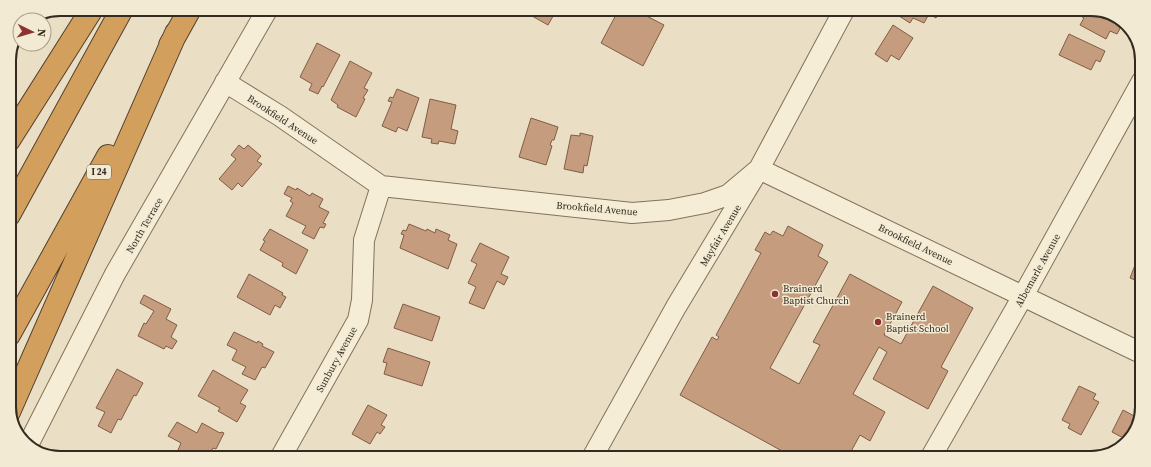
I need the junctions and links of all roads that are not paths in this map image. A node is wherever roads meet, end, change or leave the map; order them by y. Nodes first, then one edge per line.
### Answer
1 (88, 16) edge
2 (118, 16) edge
3 (186, 16) edge
4 (264, 16) edge
5 (841, 16) edge
6 (176, 33) junction
7 (225, 82) junction
8 (1135, 94) edge
9 (16, 129) edge
10 (759, 169) junction
11 (381, 186) junction
12 (16, 202) edge
13 (1023, 296) junction
14 (16, 322) edge
15 (1135, 350) edge
16 (16, 396) edge
17 (31, 440) edge
18 (284, 451) edge
19 (596, 451) edge
20 (934, 451) edge

1 - 9 highway
2 - 12 highway
3 - 6 highway, I 24
4 - 7 street, North Terrace
5 - 10 street, Mayfair Avenue
6 - 14 highway, I 24
6 - 16 highway
7 - 11 street, Brookfield Avenue
7 - 17 street, North Terrace
8 - 13 street, Albemarle Avenue
10 - 11 street, Brookfield Avenue
10 - 13 street, Brookfield Avenue
10 - 19 street, Mayfair Avenue
11 - 18 street, Sunbury Avenue
13 - 15 street, Brookfield Avenue
13 - 20 street, Albemarle Avenue

